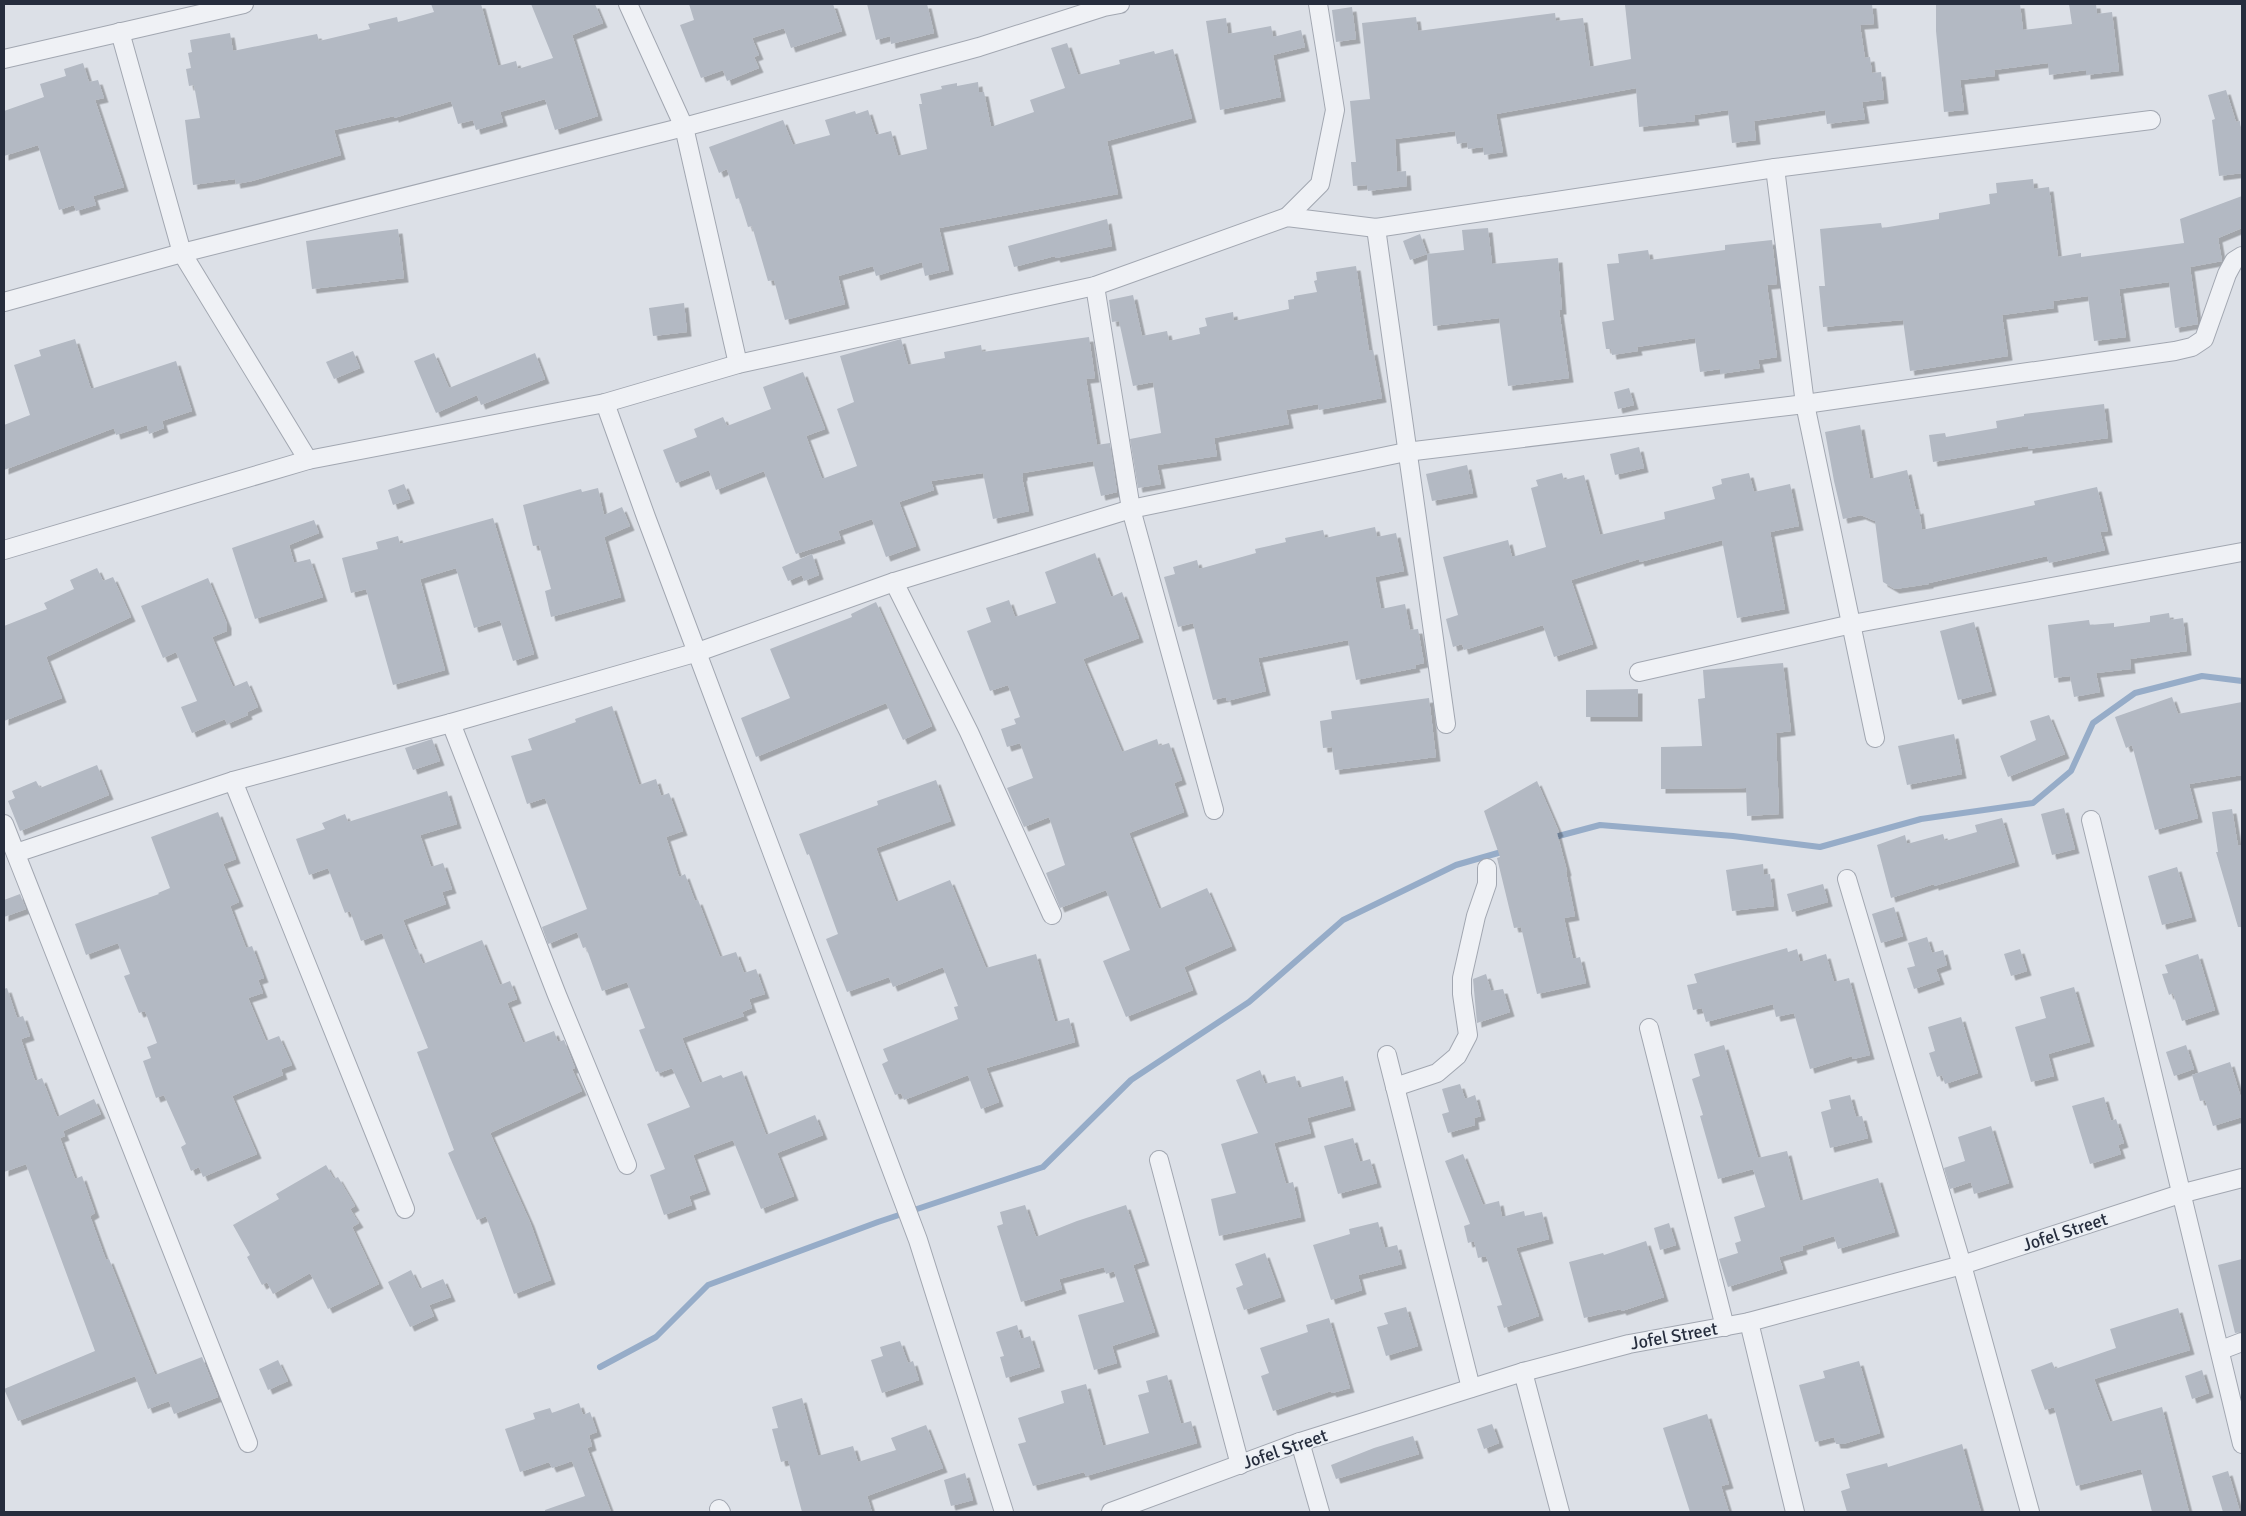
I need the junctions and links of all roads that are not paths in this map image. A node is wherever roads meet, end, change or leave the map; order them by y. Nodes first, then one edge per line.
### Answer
1 (244, 4) edge
2 (628, 4) edge
3 (1120, 4) edge
4 (1318, 4) edge
5 (120, 32) junction
6 (4, 59) edge
7 (2151, 120) dead end
8 (684, 127) junction
9 (1775, 168) junction
10 (1287, 218) junction
11 (1376, 228) junction
12 (182, 253) junction
13 (2242, 256) edge
14 (1095, 286) junction
15 (4, 302) edge
16 (738, 364) junction
17 (605, 403) junction
18 (1805, 404) junction
19 (1406, 452) junction
20 (308, 460) junction
21 (1131, 509) junction
22 (4, 550) edge
23 (2242, 552) edge
24 (894, 582) junction
25 (1852, 624) junction
26 (698, 652) junction
27 (1639, 672) dead end
28 (451, 723) junction
29 (1446, 724) dead end
30 (1875, 738) dead end
31 (233, 781) junction
32 (1214, 810) dead end
33 (2091, 820) dead end
34 (4, 824) edge
35 (16, 853) junction
36 (1487, 868) dead end
37 (1847, 879) dead end
38 (1052, 915) dead end
39 (1649, 1028) dead end
40 (1387, 1055) dead end
41 (1396, 1087) junction
42 (1159, 1160) dead end
43 (627, 1165) dead end
44 (2242, 1178) edge
45 (2180, 1194) junction
46 (405, 1210) dead end
47 (1962, 1265) junction
48 (1749, 1322) junction
49 (1725, 1327) junction
50 (2242, 1342) edge
51 (2221, 1350) junction
52 (1523, 1372) junction
53 (1471, 1388) junction
54 (1300, 1442) junction
55 (248, 1443) dead end
56 (2242, 1444) edge
57 (1240, 1465) junction
58 (1004, 1512) edge
59 (1111, 1512) edge
60 (1320, 1512) edge
61 (1560, 1512) edge
62 (1795, 1512) edge
63 (2030, 1512) edge

1 - 5 street
2 - 8 street
3 - 8 street
4 - 10 street
5 - 6 street
5 - 12 street
7 - 9 street
8 - 12 street
8 - 16 street
9 - 11 street
9 - 18 street
10 - 11 street
10 - 14 street
11 - 19 street
12 - 15 street
12 - 20 street
13 - 18 street
14 - 16 street
14 - 21 street
16 - 17 street
17 - 20 street
17 - 26 street
18 - 19 street
18 - 25 street
19 - 21 street
19 - 29 street
20 - 22 street
21 - 24 street
21 - 32 street
23 - 25 street
24 - 26 street
24 - 38 street
25 - 27 street
25 - 30 street
26 - 28 street
26 - 58 street
28 - 31 street
28 - 43 street
31 - 35 street
31 - 46 street
33 - 45 street
34 - 35 street
35 - 55 street
36 - 41 street
37 - 47 street
39 - 49 street
40 - 41 street
41 - 53 street
42 - 57 street
44 - 45 street, Jofel Street
45 - 47 street, Jofel Street
45 - 51 street
47 - 48 street, Jofel Street
47 - 63 street
48 - 49 street, Jofel Street
48 - 62 street
49 - 52 street, Jofel Street
50 - 51 street
51 - 56 street
52 - 53 street, Jofel Street
52 - 61 street
53 - 54 street, Jofel Street
54 - 57 street, Jofel Street
54 - 60 street
57 - 59 street, Jofel Street

